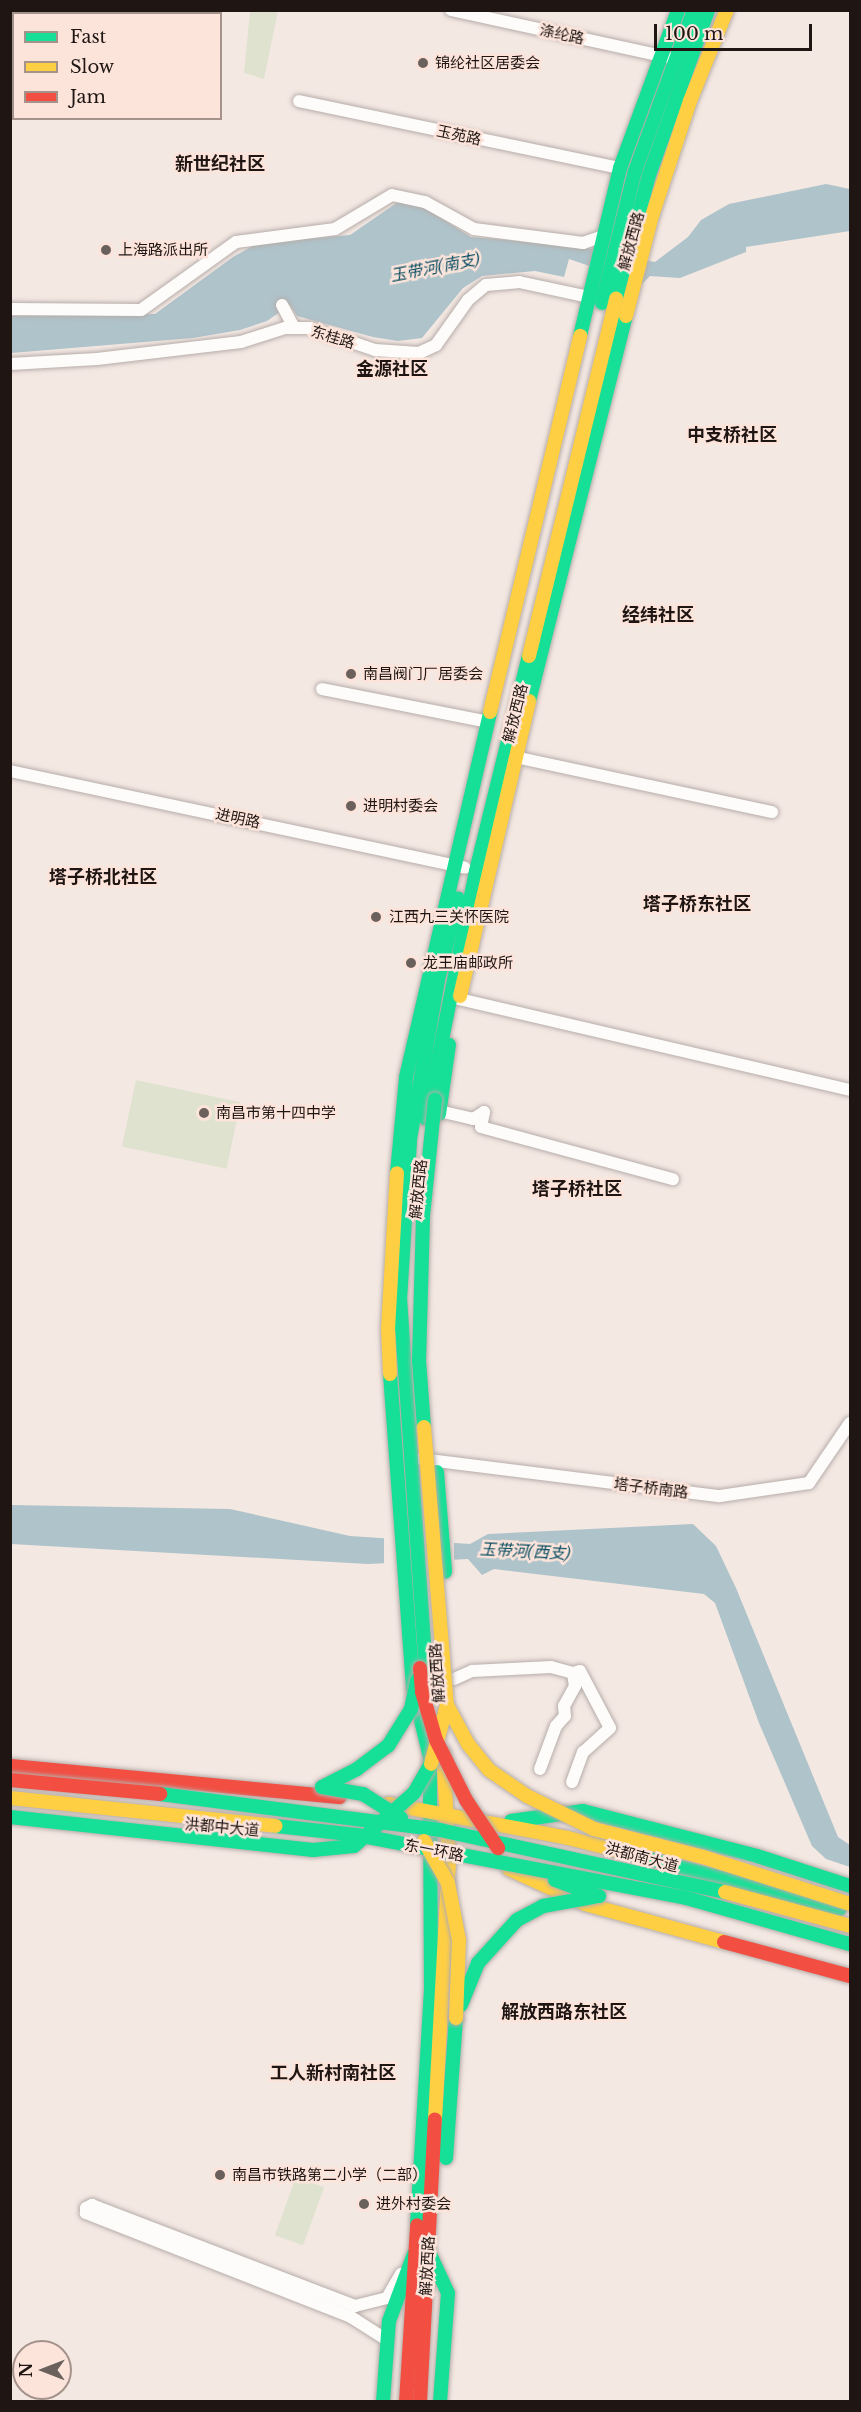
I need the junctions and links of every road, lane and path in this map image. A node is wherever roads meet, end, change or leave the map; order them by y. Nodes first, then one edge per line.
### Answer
1 (678, 10) edge
2 (694, 10) edge
3 (708, 10) edge
4 (727, 10) edge
5 (456, 11) edge
6 (659, 55) junction
7 (673, 60) junction
8 (299, 101) dead end
9 (620, 168) junction
10 (603, 236) junction
11 (611, 290) junction
12 (590, 293) junction
13 (282, 304) dead end
14 (10, 309) edge
15 (294, 328) junction
16 (10, 364) edge
17 (322, 690) dead end
18 (488, 722) junction
19 (515, 758) junction
20 (10, 771) edge
21 (772, 812) dead end
22 (459, 866) junction
23 (451, 984) junction
24 (459, 999) junction
25 (850, 1090) edge
26 (437, 1105) junction
27 (673, 1179) dead end
28 (404, 1396) junction
29 (850, 1423) edge
30 (420, 1459) junction
31 (435, 1461) junction
32 (419, 1510) junction
33 (418, 1587) junction
34 (420, 1668) junction
35 (573, 1673) junction
36 (454, 1679) junction
37 (447, 1705) junction
38 (10, 1761) edge
39 (443, 1763) junction
40 (10, 1766) edge
41 (540, 1769) dead end
42 (10, 1780) edge
43 (572, 1782) dead end
44 (322, 1787) junction
45 (10, 1798) edge
46 (10, 1809) edge
47 (432, 1810) junction
48 (448, 1812) junction
49 (10, 1817) edge
50 (498, 1823) junction
51 (433, 1856) junction
52 (449, 1859) junction
53 (507, 1868) junction
54 (850, 1886) edge
55 (599, 1896) junction
56 (850, 1905) edge
57 (850, 1912) edge
58 (850, 1926) edge
59 (850, 1944) edge
60 (850, 1952) edge
61 (850, 1964) edge
62 (850, 1976) edge
63 (456, 2018) junction
64 (431, 2195) junction
65 (421, 2251) junction
66 (387, 2340) junction
67 (383, 2402) edge
68 (405, 2402) edge
69 (420, 2402) edge
70 (430, 2402) edge
71 (440, 2402) edge

1 - 6 main road
2 - 7 main road, 解放西路
3 - 11 main road, 解放西路
4 - 19 main road
5 - 6 street, 涤纶路
6 - 7 street, 涤纶路
6 - 9 main road
7 - 11 main road, 解放西路
8 - 9 street, 玉苑路
9 - 10 main road
10 - 12 main road
10 - 14 street
11 - 22 main road, 解放西路
11 - 23 main road, 解放西路
12 - 15 street, 东桂路
12 - 18 main road
13 - 15 street
15 - 16 street, 东桂路
17 - 18 street
18 - 22 main road
19 - 21 street
19 - 24 main road
20 - 22 street, 进明路
22 - 28 main road, 解放西路
22 - 33 main road
23 - 26 main road
23 - 30 main road, 解放西路
24 - 25 street
24 - 26 main road
26 - 27 street
26 - 31 main road
26 - 37 main road, bridge
28 - 32 main road, 解放西路
28 - 34 main road
29 - 31 street, 塔子桥南路
30 - 31 street, 塔子桥南路
30 - 32 main road, 解放西路
31 - 36 main road
32 - 33 main road, 解放西路
33 - 39 main road, 解放西路
33 - 47 main road, 解放西路
34 - 44 main road, bridge
34 - 55 main road, bridge
35 - 36 street
35 - 41 street
35 - 43 street
36 - 39 main road
37 - 49 main road, bridge
37 - 56 main road, bridge
38 - 44 main road
39 - 48 main road, 解放西路
40 - 47 main road
42 - 58 main road, 东一环路, bridge
44 - 63 main road, bridge
45 - 59 main road, 东一环路, bridge
46 - 51 main road, 洪都中大道
47 - 48 main road, 洪都南大道
47 - 51 main road, 解放西路
48 - 50 main road, 洪都南大道
48 - 52 main road, 解放西路
50 - 54 main road
50 - 57 main road, 洪都南大道
51 - 52 main road
51 - 65 main road, 解放西路
52 - 53 main road
52 - 64 main road, 解放西路
53 - 60 main road
53 - 62 main road
55 - 61 main road
55 - 63 main road, bridge
63 - 64 main road
64 - 65 main road, 解放西路
65 - 66 main road
65 - 66 street
65 - 68 main road, 解放西路
65 - 69 main road, 解放西路
65 - 70 main road
65 - 71 main road
66 - 67 main road

